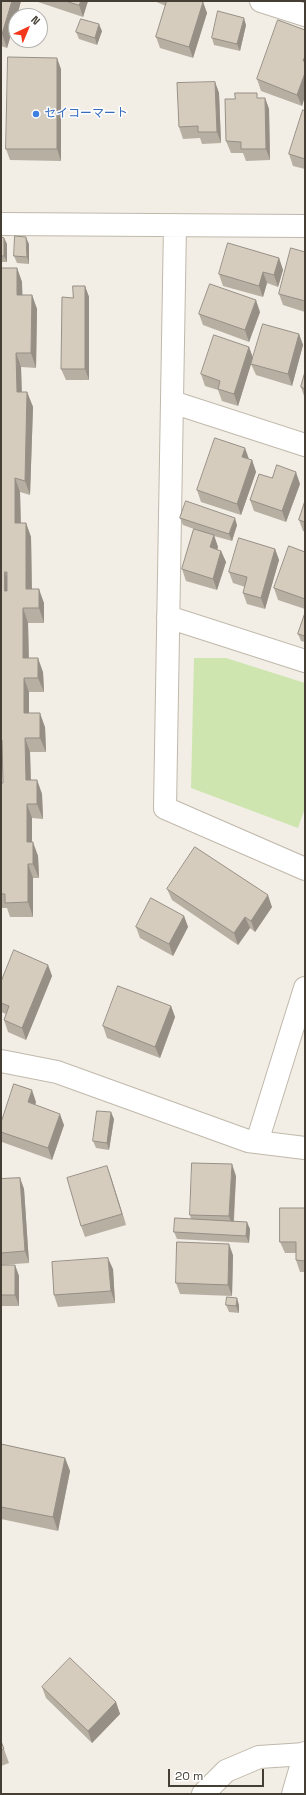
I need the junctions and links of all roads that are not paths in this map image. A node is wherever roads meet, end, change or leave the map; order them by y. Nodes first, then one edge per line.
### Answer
1 (261, 1) edge
2 (305, 14) edge
3 (1, 224) edge
4 (175, 225) junction
5 (305, 226) edge
6 (172, 402) junction
7 (305, 445) edge
8 (168, 617) junction
9 (305, 661) edge
10 (305, 868) edge
11 (305, 988) edge
12 (1, 1061) edge
13 (258, 1142) junction
14 (305, 1148) edge
15 (305, 1753) edge
16 (203, 1794) edge
17 (293, 1794) edge

1 - 2 street
3 - 4 street
4 - 5 street
4 - 6 street
6 - 7 street
6 - 8 street
8 - 9 street
8 - 10 street
11 - 13 street
12 - 13 street
13 - 14 street
15 - 16 street
15 - 17 street

